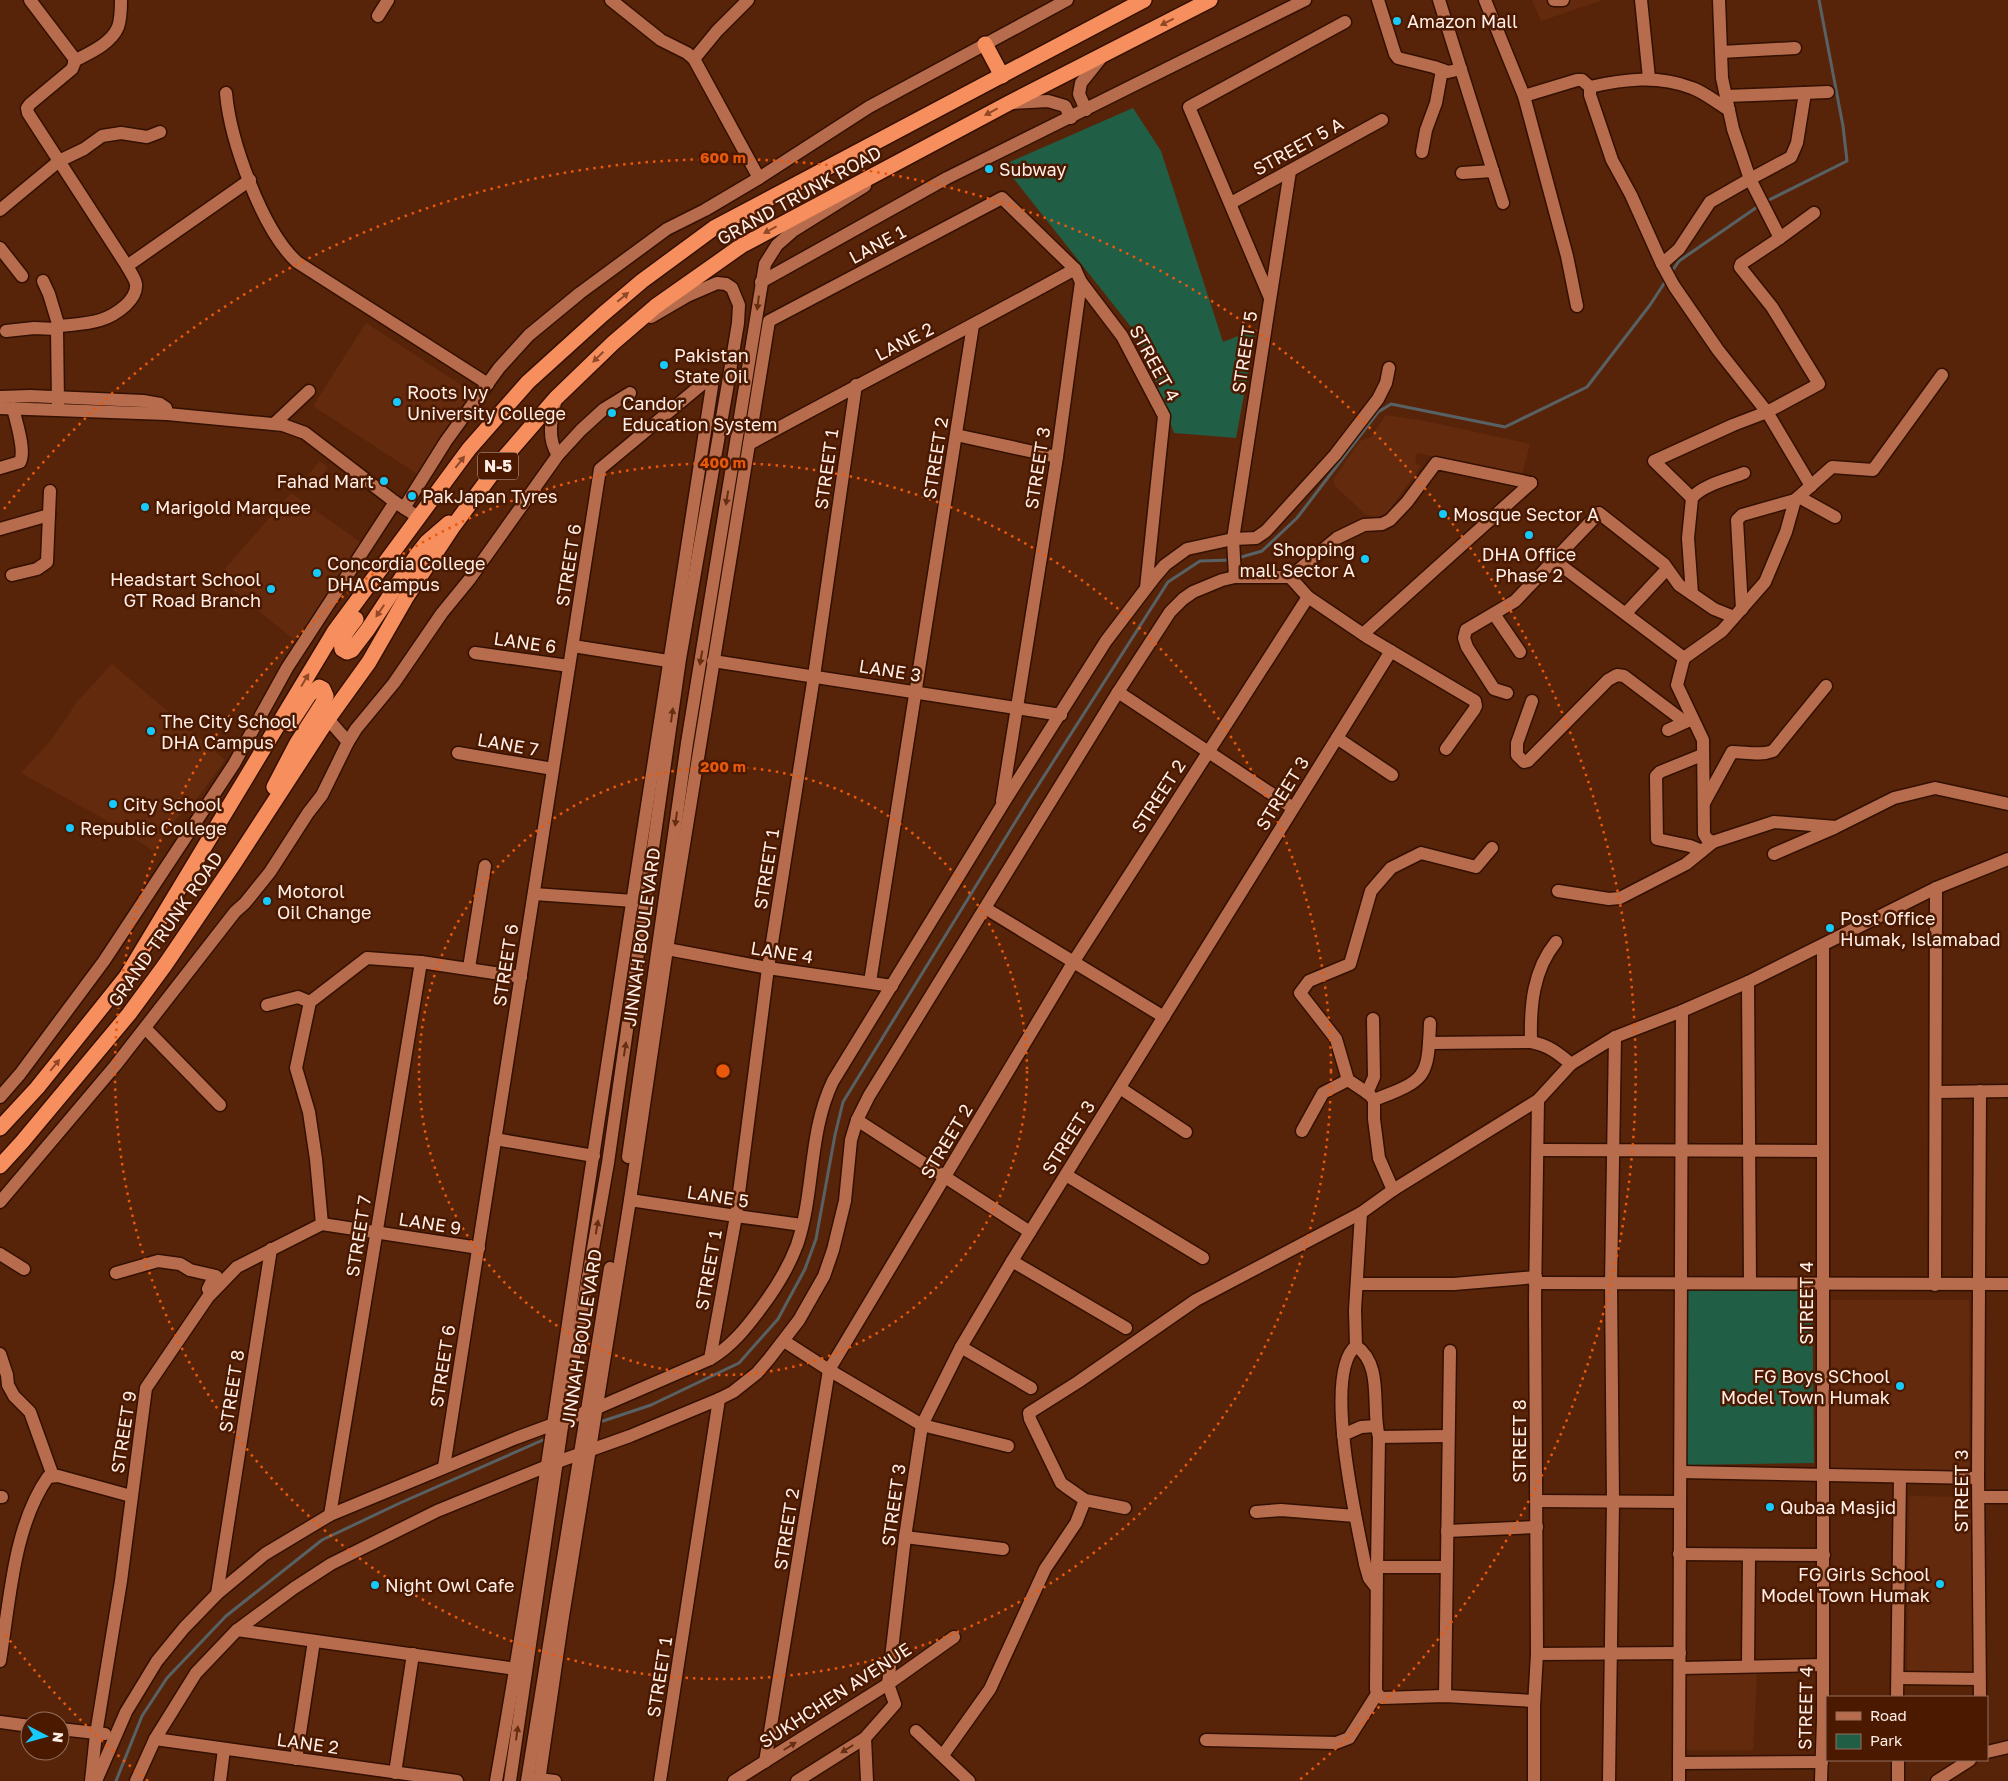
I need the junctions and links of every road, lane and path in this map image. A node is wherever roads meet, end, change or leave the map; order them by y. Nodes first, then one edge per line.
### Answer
1 (30, 0) edge
2 (121, 0) edge
3 (388, 0) edge
4 (611, 0) edge
5 (748, 0) edge
6 (1067, 0) edge
7 (1144, 0) edge
8 (1210, 0) edge
9 (1305, 0) edge
10 (1378, 0) edge
11 (1439, 0) edge
12 (1485, 0) edge
13 (1554, 0) edge
14 (1562, 0) edge
15 (1642, 0) edge
16 (1719, 0) edge
17 (378, 16) dead end
18 (1344, 22) dead end
19 (985, 44) junction
20 (1795, 48) dead end
21 (1721, 52) junction
22 (1104, 54) junction
23 (694, 59) junction
24 (74, 60) junction
25 (1462, 69) junction
26 (1442, 70) junction
27 (1002, 76) junction
28 (1649, 78) junction
29 (1590, 87) junction
30 (1828, 92) dead end
31 (226, 93) dead end
32 (1805, 93) junction
33 (1524, 96) junction
34 (1726, 96) junction
35 (1009, 103) junction
36 (1086, 110) junction
37 (1729, 110) junction
38 (1070, 118) junction
39 (1382, 120) dead end
40 (160, 132) dead end
41 (1422, 152) dead end
42 (59, 161) junction
43 (895, 164) junction
44 (1290, 171) junction
45 (1493, 171) junction
46 (1462, 173) dead end
47 (759, 178) junction
48 (1750, 179) junction
49 (250, 180) junction
50 (1002, 198) joint
51 (1231, 203) junction
52 (1503, 203) dead end
53 (0, 210) edge
54 (1814, 213) dead end
55 (1780, 238) junction
56 (0, 248) edge
57 (127, 266) junction
58 (1075, 269) junction
59 (1667, 272) junction
60 (22, 276) dead end
61 (43, 281) dead end
62 (761, 282) junction
63 (1081, 282) junction
64 (1270, 298) junction
65 (1577, 306) dead end
66 (973, 325) junction
67 (58, 328) junction
68 (6, 330) dead end
69 (613, 343) junction
70 (1389, 368) dead end
71 (1942, 375) dead end
72 (747, 376) junction
73 (728, 383) junction
74 (488, 384) junction
75 (856, 385) junction
76 (309, 391) dead end
77 (630, 393) dead end
78 (0, 397) edge
79 (556, 398) junction
80 (58, 403) junction
81 (6, 408) edge
82 (1767, 412) junction
83 (275, 423) junction
84 (956, 435) junction
85 (749, 444) junction
86 (558, 455) junction
87 (1057, 457) junction
88 (0, 468) edge
89 (1744, 474) dead end
90 (1811, 486) junction
91 (50, 491) dead end
92 (1692, 498) junction
93 (1797, 499) junction
94 (400, 505) junction
95 (467, 508) junction
96 (49, 514) junction
97 (418, 517) junction
98 (1835, 517) dead end
99 (0, 529) edge
100 (1233, 544) junction
101 (1555, 561) junction
102 (1667, 569) junction
103 (1235, 573) junction
104 (12, 575) dead end
105 (1290, 576) junction
106 (680, 587) junction
107 (693, 588) junction
108 (1146, 588) junction
109 (718, 591) junction
110 (1692, 594) junction
111 (1308, 597) junction
112 (1626, 613) junction
113 (1738, 613) junction
114 (1494, 614) junction
115 (1363, 634) junction
116 (573, 646) junction
117 (1391, 651) junction
118 (1520, 652) dead end
119 (475, 654) dead end
120 (1684, 658) junction
121 (668, 661) junction
122 (713, 661) junction
123 (570, 666) junction
124 (814, 676) junction
125 (1826, 686) dead end
126 (916, 692) junction
127 (1118, 692) junction
128 (1508, 693) dead end
129 (1532, 701) dead end
130 (1017, 708) junction
131 (1061, 715) junction
132 (328, 719) junction
133 (1689, 721) junction
134 (1668, 730) dead end
135 (1337, 738) junction
136 (669, 740) junction
137 (348, 742) junction
138 (687, 743) junction
139 (1446, 749) dead end
140 (1208, 751) junction
141 (458, 753) dead end
142 (1702, 755) junction
143 (553, 769) junction
144 (1392, 775) dead end
145 (239, 791) junction
146 (1704, 804) junction
147 (2008, 804) edge
148 (1001, 807) junction
149 (1293, 808) junction
150 (1836, 827) junction
151 (1713, 842) junction
152 (1492, 848) dead end
153 (1702, 851) junction
154 (1774, 854) dead end
155 (2008, 860) edge
156 (235, 862) junction
157 (485, 866) dead end
158 (1936, 888) junction
159 (1558, 891) dead end
160 (534, 894) junction
161 (634, 901) junction
162 (985, 908) junction
163 (1556, 942) dead end
164 (1823, 945) junction
165 (667, 949) junction
166 (1074, 961) junction
167 (422, 962) junction
168 (470, 968) junction
169 (768, 968) junction
170 (521, 977) junction
171 (870, 982) junction
172 (1748, 982) junction
173 (892, 986) junction
174 (310, 1002) junction
175 (267, 1005) dead end
176 (1682, 1012) junction
177 (1164, 1017) junction
178 (1373, 1019) dead end
179 (1430, 1022) dead end
180 (145, 1028) junction
181 (1615, 1036) junction
182 (1531, 1042) junction
183 (1430, 1043) junction
184 (1572, 1064) junction
185 (20, 1074) junction
186 (606, 1080) junction
187 (1348, 1080) junction
188 (620, 1082) junction
189 (642, 1085) junction
190 (37, 1088) junction
191 (1120, 1088) junction
192 (1980, 1091) junction
193 (2008, 1091) edge
194 (1936, 1092) junction
195 (0, 1096) edge
196 (1371, 1096) junction
197 (1538, 1100) junction
198 (220, 1105) dead end
199 (857, 1120) junction
200 (0, 1128) edge
201 (1302, 1131) dead end
202 (1186, 1132) dead end
203 (496, 1139) junction
204 (1538, 1150) junction
205 (1614, 1150) junction
206 (1681, 1150) junction
207 (1749, 1151) junction
208 (1823, 1151) junction
209 (594, 1156) junction
210 (0, 1166) edge
211 (1066, 1175) junction
212 (944, 1177) junction
213 (1393, 1190) junction
214 (630, 1200) junction
215 (0, 1202) edge
216 (1361, 1213) junction
217 (736, 1216) junction
218 (322, 1224) junction
219 (802, 1225) junction
220 (377, 1232) junction
221 (1030, 1232) junction
222 (479, 1248) junction
223 (271, 1249) junction
224 (0, 1254) edge
225 (1203, 1258) dead end
226 (1012, 1261) junction
227 (24, 1269) dead end
228 (116, 1273) dead end
229 (1536, 1280) junction
230 (1750, 1283) junction
231 (1357, 1284) junction
232 (1611, 1284) junction
233 (1681, 1284) junction
234 (1979, 1284) junction
235 (2008, 1284) edge
236 (1824, 1285) junction
237 (1935, 1285) junction
238 (208, 1296) junction
239 (1126, 1328) dead end
240 (784, 1341) junction
241 (1356, 1346) junction
242 (961, 1347) junction
243 (1450, 1351) dead end
244 (0, 1354) edge
245 (710, 1359) junction
246 (829, 1370) junction
247 (1031, 1388) dead end
248 (719, 1399) junction
249 (591, 1410) junction
250 (559, 1422) junction
251 (922, 1425) junction
252 (1377, 1432) junction
253 (1343, 1434) junction
254 (1447, 1436) junction
255 (1008, 1446) dead end
256 (585, 1451) junction
257 (552, 1464) junction
258 (444, 1467) junction
259 (1681, 1472) junction
260 (53, 1476) junction
261 (1824, 1476) junction
262 (1900, 1477) junction
263 (1978, 1478) junction
264 (131, 1496) junction
265 (1979, 1497) junction
266 (2008, 1497) edge
267 (1085, 1500) junction
268 (1537, 1500) junction
269 (1613, 1502) junction
270 (1680, 1502) junction
271 (1125, 1508) dead end
272 (1256, 1512) dead end
273 (330, 1515) junction
274 (1356, 1516) junction
275 (1537, 1528) junction
276 (1447, 1530) junction
277 (905, 1537) junction
278 (1003, 1549) dead end
279 (1678, 1554) junction
280 (1824, 1555) junction
281 (1749, 1556) junction
282 (1377, 1567) junction
283 (1446, 1567) junction
284 (1376, 1587) junction
285 (217, 1594) junction
286 (237, 1630) junction
287 (954, 1637) dead end
288 (314, 1641) junction
289 (1610, 1652) junction
290 (1680, 1652) junction
291 (413, 1654) junction
292 (1537, 1654) junction
293 (0, 1657) edge
294 (1748, 1665) junction
295 (1823, 1665) junction
296 (1680, 1668) junction
297 (516, 1669) junction
298 (1898, 1678) junction
299 (1979, 1679) junction
300 (888, 1684) junction
301 (1377, 1694) junction
302 (1445, 1696) junction
303 (1897, 1696) edge
304 (1980, 1696) edge
305 (1534, 1701) junction
306 (1825, 1720) edge
307 (0, 1722) edge
308 (20, 1725) edge
309 (70, 1730) edge
310 (916, 1731) dead end
311 (96, 1734) junction
312 (115, 1736) junction
313 (865, 1738) junction
314 (155, 1739) junction
315 (1206, 1740) dead end
316 (2008, 1748) edge
317 (224, 1749) junction
318 (1988, 1752) edge
319 (942, 1755) junction
320 (296, 1759) junction
321 (1898, 1761) edge
322 (1968, 1761) edge
323 (765, 1762) junction
324 (1822, 1762) junction
325 (1679, 1763) junction
326 (396, 1772) junction
327 (535, 1780) edge
328 (90, 1781) edge
329 (96, 1781) edge
330 (136, 1781) edge
331 (220, 1781) edge
332 (457, 1781) edge
333 (496, 1781) edge
334 (510, 1781) edge
335 (555, 1781) edge
336 (660, 1781) edge
337 (734, 1781) edge
338 (797, 1781) edge
339 (867, 1781) edge
340 (969, 1781) edge
341 (1534, 1781) edge
342 (1609, 1781) edge
343 (1679, 1781) edge
344 (1821, 1781) edge
345 (1898, 1781) edge
346 (1937, 1781) edge

1 - 24 street
2 - 24 street
3 - 17 street
4 - 23 street
5 - 23 street
6 - 19 street
7 - 27 highway, GRAND TRUNK ROAD / N-5
8 -> 22 highway, GRAND TRUNK ROAD / N-5
9 - 36 street
10 - 26 street
11 - 25 street
12 - 33 street
13 - 14 street
15 - 28 street
16 - 21 street
18 - 51 street
19 - 27 highway
19 - 47 street
20 - 21 street
21 - 34 street
22 - 35 highway, GRAND TRUNK ROAD / N-5
22 - 36 street
23 - 47 street
24 - 42 street
25 - 26 street
25 - 45 street
26 - 41 street
97 -> 27 highway, GRAND TRUNK ROAD / N-5
28 - 29 street
28 - 37 street
29 - 33 street
29 - 59 street
30 - 32 street
31 - 49 street
32 - 34 street
32 - 48 street
33 - 65 street
34 - 37 street
35 - 38 street
35 -> 43 highway, GRAND TRUNK ROAD / N-5
36 - 38 street
37 - 48 street
38 - 62 street
39 - 44 street, STREET 5 A
40 - 42 street
42 - 53 street
42 - 57 street
43 - 62 street, JINNAH BOULEVARD
43 -> 69 highway, GRAND TRUNK ROAD / N-5
44 - 51 street, STREET 5 A
44 - 64 street, STREET 5
45 - 46 street
45 - 52 street
47 - 74 street
48 - 55 street
48 - 59 street
49 - 57 street
49 - 74 street
50 - 58 street, STREET 4
50 - 85 street, LANE 1
51 - 64 street
54 - 55 street
55 - 82 street
56 - 60 street
57 - 67 street
58 - 63 street, STREET 4
58 - 66 street, LANE 2
59 - 82 street
61 - 67 street
62 -> 72 street, JINNAH BOULEVARD
63 - 87 street, STREET 3
63 - 108 street, STREET 4
64 - 100 street, STREET 5
66 - 75 street, LANE 2
66 - 84 street, STREET 2
67 - 68 street
67 - 80 street
69 - 73 street, JINNAH BOULEVARD
69 -> 79 highway, GRAND TRUNK ROAD / N-5
70 - 100 street
71 - 90 street
72 - 73 street
72 -> 109 street, JINNAH BOULEVARD
73 - 107 street, JINNAH BOULEVARD
74 - 94 street
75 - 85 street, LANE 2
75 - 124 street, STREET 1
76 - 83 street
77 - 86 street
78 - 80 street
79 - 86 street
79 - 95 highway, GRAND TRUNK ROAD / N-5
80 - 81 street
80 - 83 street
81 - 88 street
82 - 90 street
82 - 92 street
83 - 94 street
84 - 87 street
84 - 126 street, STREET 2
85 - 109 street
86 - 137 street
87 - 130 street, STREET 3
89 - 92 street
90 - 93 street
91 - 96 street
92 - 110 street
93 - 98 street
93 - 113 street
93 - 113 street
94 - 97 street
94 - 185 street
95 -> 97 highway
95 - 132 highway, GRAND TRUNK ROAD / N-5
96 - 99 street
96 - 104 street
145 -> 97 highway, GRAND TRUNK ROAD / N-5
100 - 103 street, STREET 5
100 - 108 street
101 - 102 street
101 - 112 street
101 - 114 street
102 - 110 street
102 - 112 street
103 - 105 street
103 - 127 street
105 - 111 street
105 - 115 street
106 - 107 street
106 - 116 street, STREET 6
106 - 121 street
136 -> 107 street, JINNAH BOULEVARD
108 - 131 street
109 - 122 street
109 -> 138 street, JINNAH BOULEVARD
110 - 113 street
111 - 115 street
111 - 140 street, STREET 2
112 - 120 street
113 - 120 street
114 - 118 street
114 - 128 street
115 - 117 street
116 - 121 street
116 - 123 street, STREET 6
117 - 135 street, STREET 3
117 - 139 street
119 - 123 street, LANE 6
120 - 133 street
121 - 161 street
122 - 124 street, LANE 3
122 - 165 street
123 - 143 street, STREET 6
124 - 126 street, LANE 3
124 - 169 street, STREET 1
125 - 146 street
126 - 130 street, LANE 3
126 - 171 street, STREET 2
127 - 140 street
127 - 162 street
129 - 133 street
130 - 131 street, LANE 3
130 - 148 street, STREET 3
131 - 148 street
132 - 137 street
132 - 156 highway, GRAND TRUNK ROAD / N-5
133 - 134 street
133 - 142 street
135 - 144 street
135 - 149 street, STREET 3
136 - 138 street
188 -> 136 street, JINNAH BOULEVARD
137 - 180 street
138 -> 189 street, JINNAH BOULEVARD
140 - 149 street
140 - 166 street, STREET 2
141 - 143 street, LANE 7
142 - 146 street
142 - 153 street
143 - 160 street, STREET 6
145 - 156 highway
190 -> 145 highway, GRAND TRUNK ROAD / N-5
146 - 151 street
147 - 150 street
148 - 173 street
149 - 177 street, STREET 3
150 - 151 street
150 - 154 street
151 - 153 street
152 - 187 street
153 - 159 street
155 - 158 street
156 - 210 highway, GRAND TRUNK ROAD / N-5
157 - 168 street
158 - 164 street
158 - 194 street
160 - 161 street
160 - 170 street, STREET 6
161 - 186 street
162 - 166 street
162 - 199 street
163 - 182 street
164 - 172 street
164 - 208 street, STREET 4
165 - 169 street, LANE 4
165 - 189 street
166 - 177 street
166 - 212 street, STREET 2
167 - 168 street
167 - 174 street
167 - 220 street, STREET 7
168 - 170 street
169 - 171 street, LANE 4
169 - 217 street, STREET 1
170 - 203 street, STREET 6
171 - 173 street, LANE 4
172 - 176 street
172 - 207 street
173 - 219 street
174 - 175 street
174 - 218 street
176 - 181 street
176 - 206 street
177 - 191 street, STREET 3
178 - 196 street
179 - 183 street
180 - 198 street
180 - 215 street
181 - 184 street
181 - 205 street
182 - 183 street
182 - 184 street
183 - 196 street
184 - 197 street
185 - 190 street
185 - 195 street
186 - 188 street
186 - 209 street
187 - 196 street
187 - 201 street
250 -> 188 street, JINNAH BOULEVARD
189 - 214 street
189 - 249 street, JINNAH BOULEVARD
190 - 200 highway, GRAND TRUNK ROAD / N-5
191 - 202 street
191 - 211 street, STREET 3
192 - 193 street
192 - 194 street
192 - 234 street, STREET 3
194 - 237 street
196 - 213 street
197 - 204 street, STREET 8
197 - 213 street
199 - 212 street
199 - 240 street
203 - 209 street
203 - 222 street, STREET 6
204 - 205 street
204 - 229 street, STREET 8
205 - 206 street
205 - 232 street
206 - 207 street
206 - 233 street
207 - 208 street
207 - 230 street
208 - 236 street, STREET 4
209 - 250 street
211 - 221 street, STREET 3
211 - 225 street
212 - 221 street
212 - 246 street, STREET 2
213 - 216 street
214 - 217 street, LANE 5
214 - 249 street
216 - 231 street
216 - 267 street
217 - 219 street, LANE 5
217 - 245 street, STREET 1
218 - 220 street
218 - 223 street
219 - 245 street
220 - 222 street, LANE 9
220 - 273 street, STREET 7
221 - 226 street, STREET 3
222 - 258 street, STREET 6
223 - 238 street, STREET 9
223 - 285 street, STREET 8
224 - 227 street
226 - 239 street
226 - 242 street, STREET 3
228 - 238 street
229 - 231 street
229 - 232 street
229 - 268 street, STREET 8
230 - 233 street
230 - 236 street
231 - 241 street
232 - 233 street
232 - 269 street
233 - 259 street
234 - 235 street
234 - 237 street
234 - 263 street, STREET 3
236 - 237 street
236 - 261 street, STREET 4
238 - 264 street, STREET 9
240 - 246 street
240 - 248 street
241 - 252 street
241 - 253 street
242 - 247 street
242 - 251 street, STREET 3
243 - 254 street
244 - 260 street
245 - 249 street
246 - 251 street
246 - 323 street, STREET 2
248 - 256 street
248 - 336 street, STREET 1
249 - 250 street
249 - 256 street, JINNAH BOULEVARD
250 - 257 street, JINNAH BOULEVARD
250 - 258 street
251 - 255 street
251 - 277 street, STREET 3
252 - 253 street
252 - 254 street
252 - 282 street
253 - 274 street
254 - 276 street
256 - 257 street
256 - 327 street, JINNAH BOULEVARD
257 - 286 street
257 - 297 street
334 -> 257 street, JINNAH BOULEVARD
258 - 273 street
259 - 261 street
259 - 270 street
260 - 264 street
260 - 293 street
261 - 262 street
261 - 280 street, STREET 4
262 - 263 street
262 - 298 street
263 - 265 street, STREET 3
264 - 311 street, STREET 9
265 - 266 street
265 - 299 street, STREET 3
267 - 271 street
267 - 319 street
268 - 269 street
268 - 275 street, STREET 8
269 - 270 street
269 - 289 street
270 - 279 street
272 - 274 street
273 - 285 street
274 - 284 street
275 - 276 street
275 - 292 street, STREET 8
276 - 283 street
277 - 278 street
277 - 300 street, STREET 3
279 - 281 street
279 - 290 street
280 - 281 street
280 - 295 street, STREET 4
281 - 294 street
282 - 283 street
282 - 284 street
283 - 302 street
284 - 301 street
285 - 312 street
286 - 288 street
286 - 314 street
287 - 300 street, SUKHCHEN AVENUE
288 - 291 street
288 - 320 street
289 - 290 street
289 - 292 street
289 - 342 street
290 - 296 street
291 - 297 street
291 - 326 street
292 - 305 street, STREET 8
294 - 295 street
294 - 296 street
295 - 306 street, STREET 4
296 - 325 street
297 - 333 street
298 - 299 street
298 - 303 street
299 - 304 street, STREET 3
300 - 313 street
323 -> 300 street, SUKHCHEN AVENUE
301 - 302 street
301 - 315 street
302 - 305 street
305 - 341 street, STREET 8
306 - 324 street, STREET 4
307 - 308 street
309 - 311 street
310 - 319 street
311 - 312 street
311 - 328 street, STREET 9
312 - 329 street
313 -> 338 street
313 - 339 street
314 - 317 street, LANE 2
314 - 330 street
316 - 318 street
317 - 320 street, LANE 2
317 - 331 street
319 - 340 street
320 - 326 street, LANE 2
321 - 345 street
322 - 346 street
323 - 337 street, SUKHCHEN AVENUE
324 - 325 street
324 - 344 street, STREET 4
325 - 343 street
326 - 332 street, LANE 2
327 - 335 street

